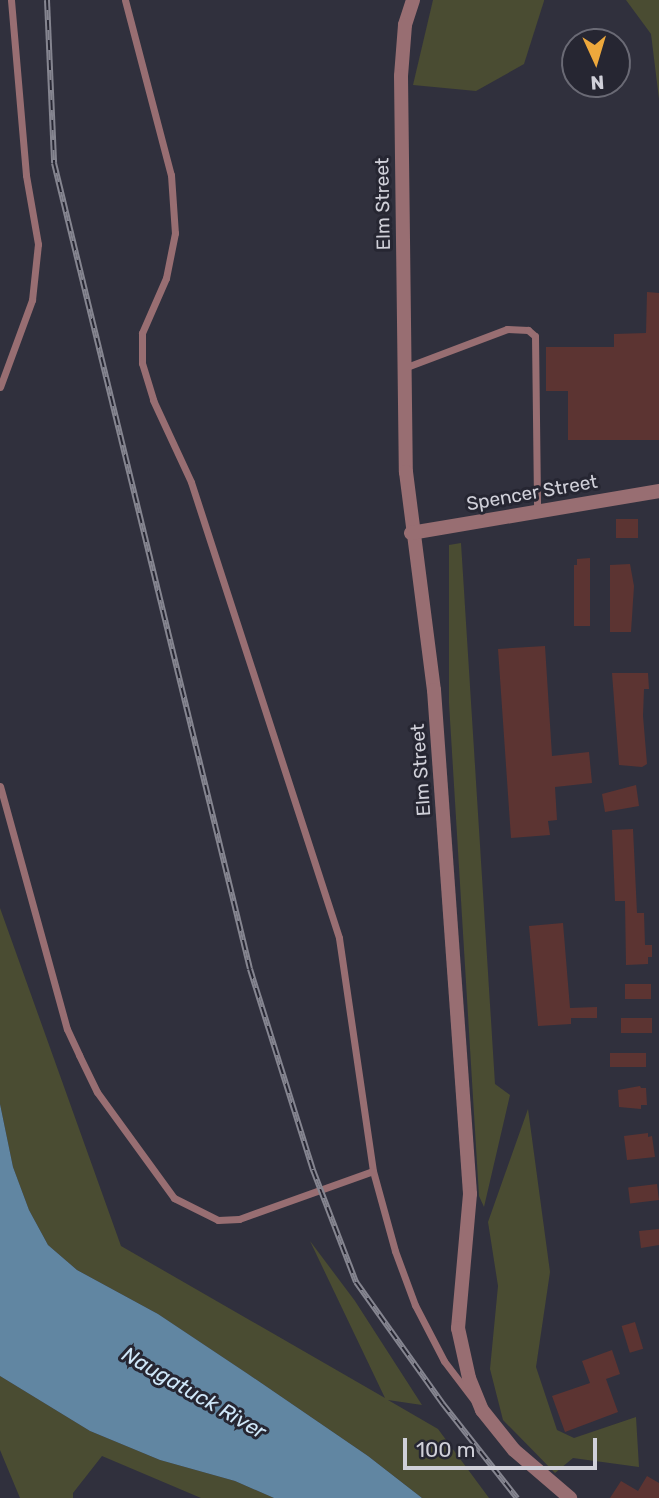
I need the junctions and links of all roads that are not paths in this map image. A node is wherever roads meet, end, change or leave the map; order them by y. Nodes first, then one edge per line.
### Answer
1 (11, 0) edge
2 (125, 0) edge
3 (413, 0) edge
4 (404, 368) junction
5 (0, 387) edge
6 (659, 491) edge
7 (537, 511) junction
8 (411, 533) junction
9 (0, 786) edge
10 (373, 1171) junction
11 (482, 1410) junction
12 (570, 1498) edge

1 - 5 lane
2 - 10 lane
3 - 4 street, Elm Street
4 - 7 lane
4 - 8 street, Elm Street
6 - 7 street, Spencer Street
7 - 8 street, Spencer Street
8 - 11 street, Elm Street
9 - 10 lane
10 - 11 lane
11 - 12 street, Elm Street

